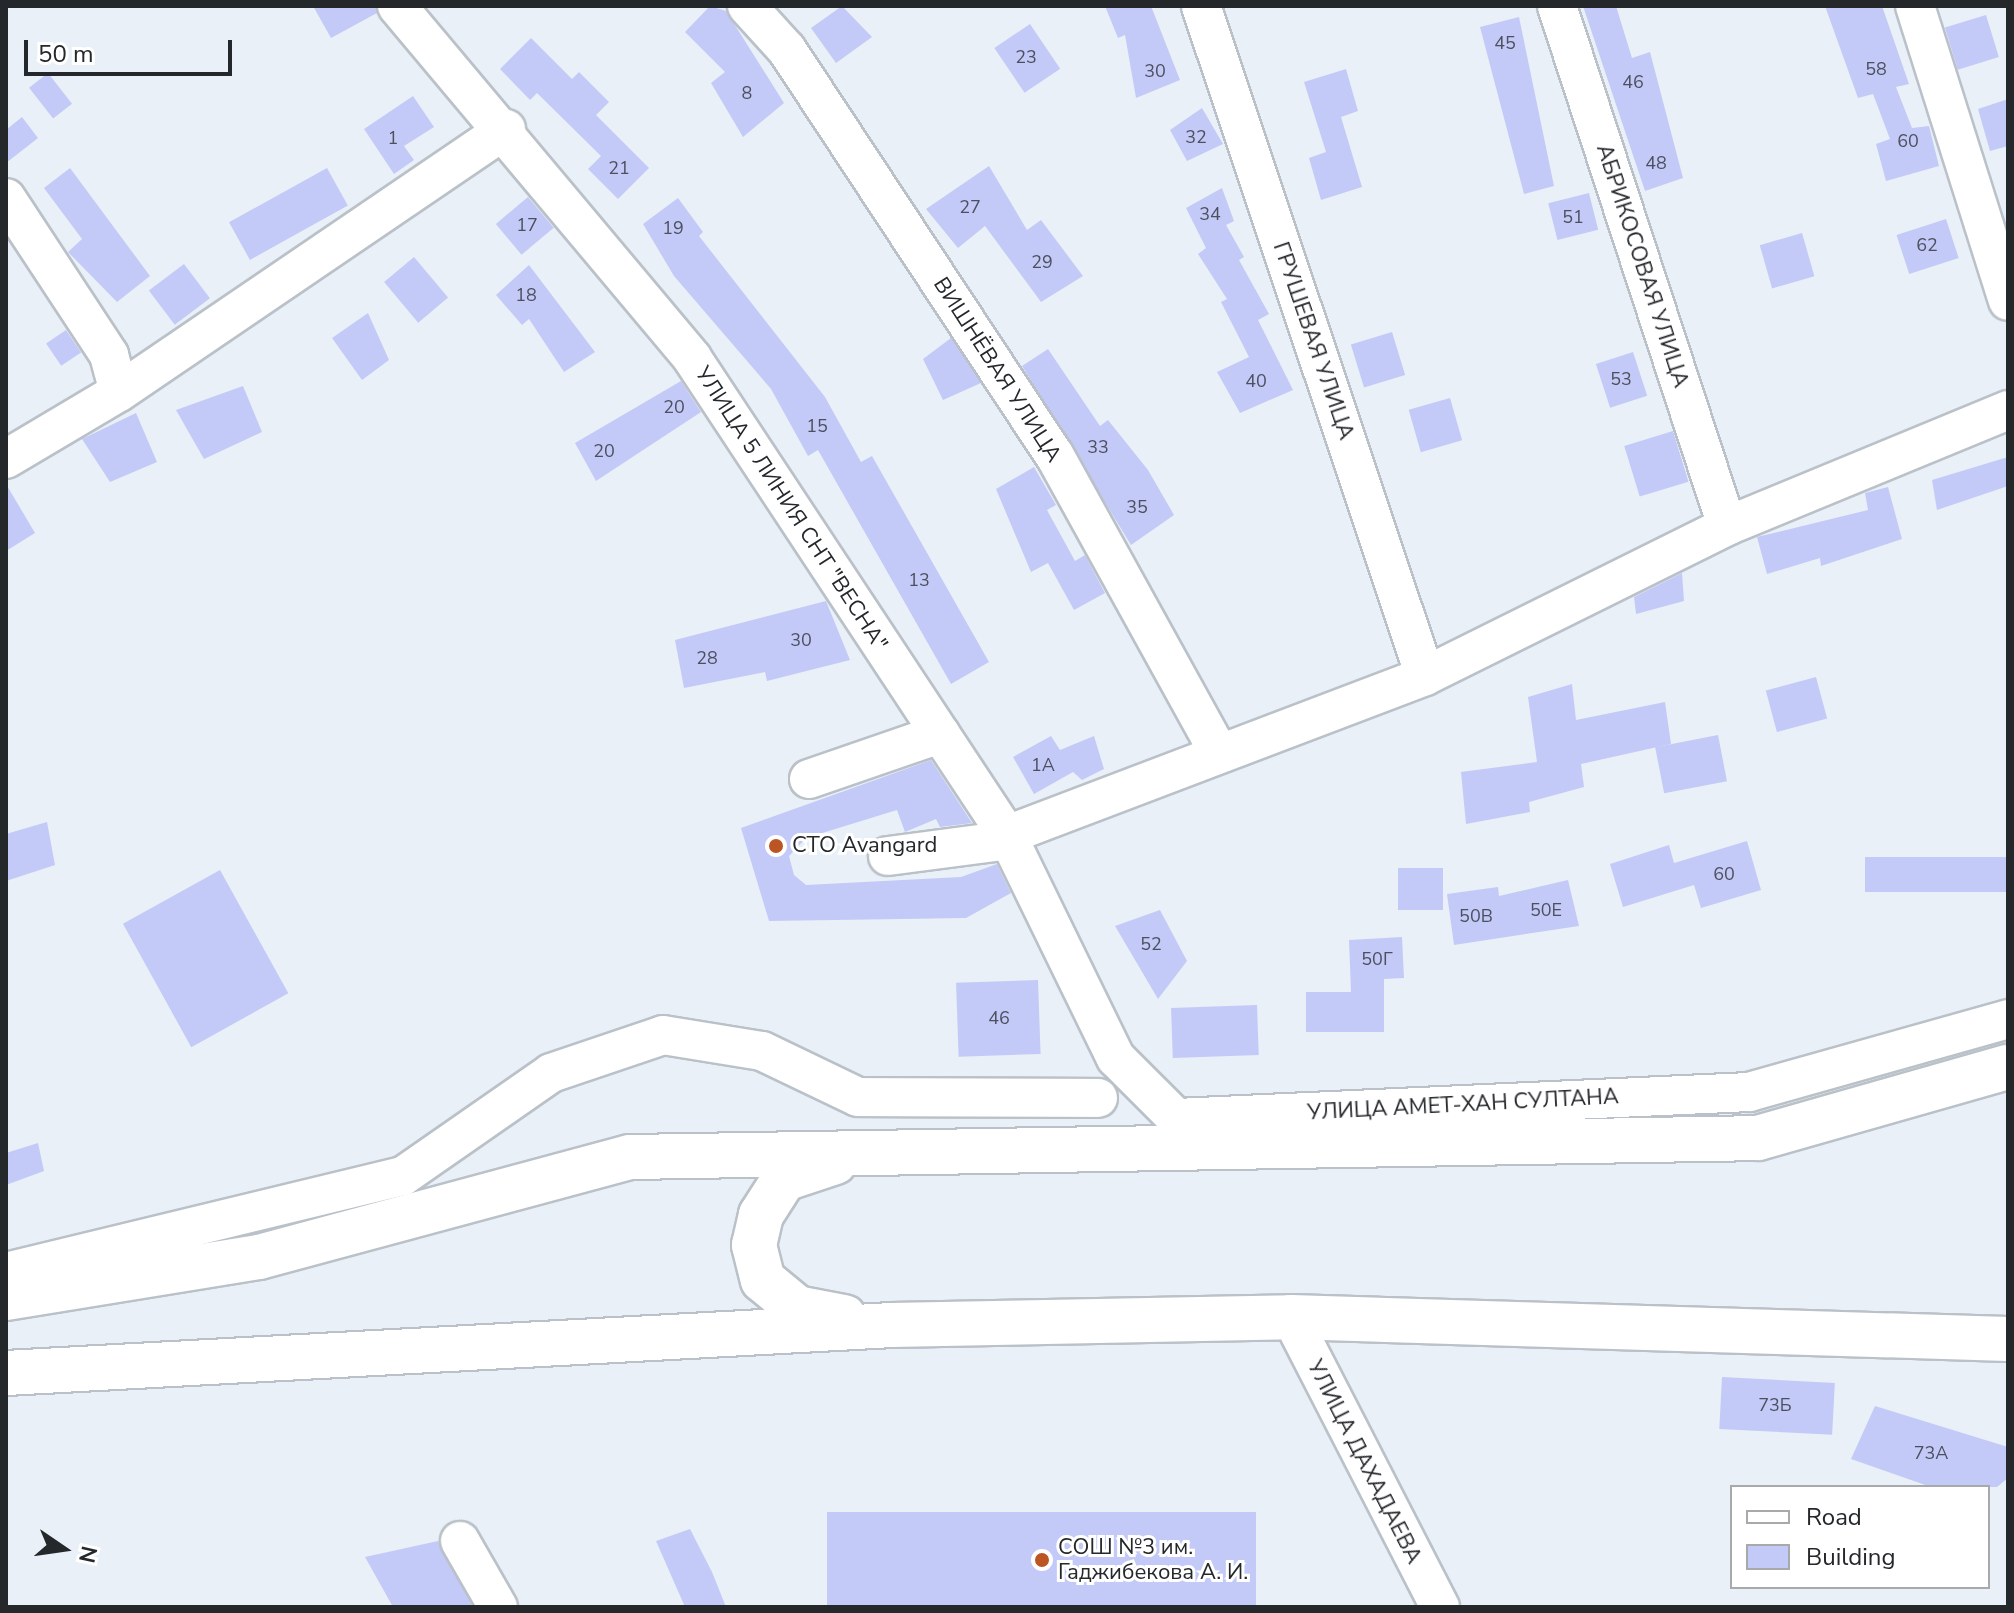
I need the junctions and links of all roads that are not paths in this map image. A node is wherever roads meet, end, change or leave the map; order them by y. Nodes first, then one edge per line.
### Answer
1 (397, 6) edge
2 (747, 6) edge
3 (1201, 6) edge
4 (1557, 6) edge
5 (1915, 6) edge
6 (506, 129) junction
7 (6, 198) edge
8 (2008, 301) edge
9 (119, 392) junction
10 (2008, 410) edge
11 (6, 459) edge
12 (1727, 526) junction
13 (1425, 676) junction
14 (940, 734) junction
15 (1219, 753) junction
16 (809, 779) dead end
17 (1008, 837) junction
18 (888, 856) dead end
19 (2008, 1019) edge
20 (1116, 1058) junction
21 (2008, 1067) edge
22 (1098, 1098) junction
23 (1189, 1131) junction
24 (1075, 1145) junction
25 (871, 1150) junction
26 (6, 1272) edge
27 (6, 1298) edge
28 (1291, 1317) junction
29 (891, 1325) junction
30 (2008, 1339) edge
31 (6, 1373) edge
32 (460, 1541) dead end
33 (498, 1607) edge
34 (1440, 1607) edge

1 - 6 street, УЛИЦА 5 ЛИНИЯ СНТ "ВЕСНА"
2 - 15 street, ВИШНЁВАЯ УЛИЦА
3 - 13 street, ГРУШЕВАЯ УЛИЦА
4 - 12 street, АБРИКОСОВАЯ УЛИЦА
5 - 8 street
6 - 9 street
6 - 14 street, УЛИЦА 5 ЛИНИЯ СНТ "ВЕСНА"
7 - 9 street
9 - 11 street
10 - 12 street
12 - 13 street
13 - 15 street
14 - 16 street
14 - 17 street, УЛИЦА 5 ЛИНИЯ СНТ "ВЕСНА"
15 - 17 street
17 - 18 street
17 - 20 street, УЛИЦА 5 ЛИНИЯ СНТ "ВЕСНА"
19 - 23 street, УЛИЦА АМЕТ-ХАН СУЛТАНА
20 - 22 street
20 - 23 street, УЛИЦА 5 ЛИНИЯ СНТ "ВЕСНА"
21 - 23 main road
22 - 24 street
22 - 26 street
23 - 24 main road
24 - 25 main road
25 - 27 main road
25 - 29 main road
28 - 29 main road
28 - 30 main road
28 - 34 street, УЛИЦА ДАХАДАЕВА
29 - 31 main road
32 - 33 street

